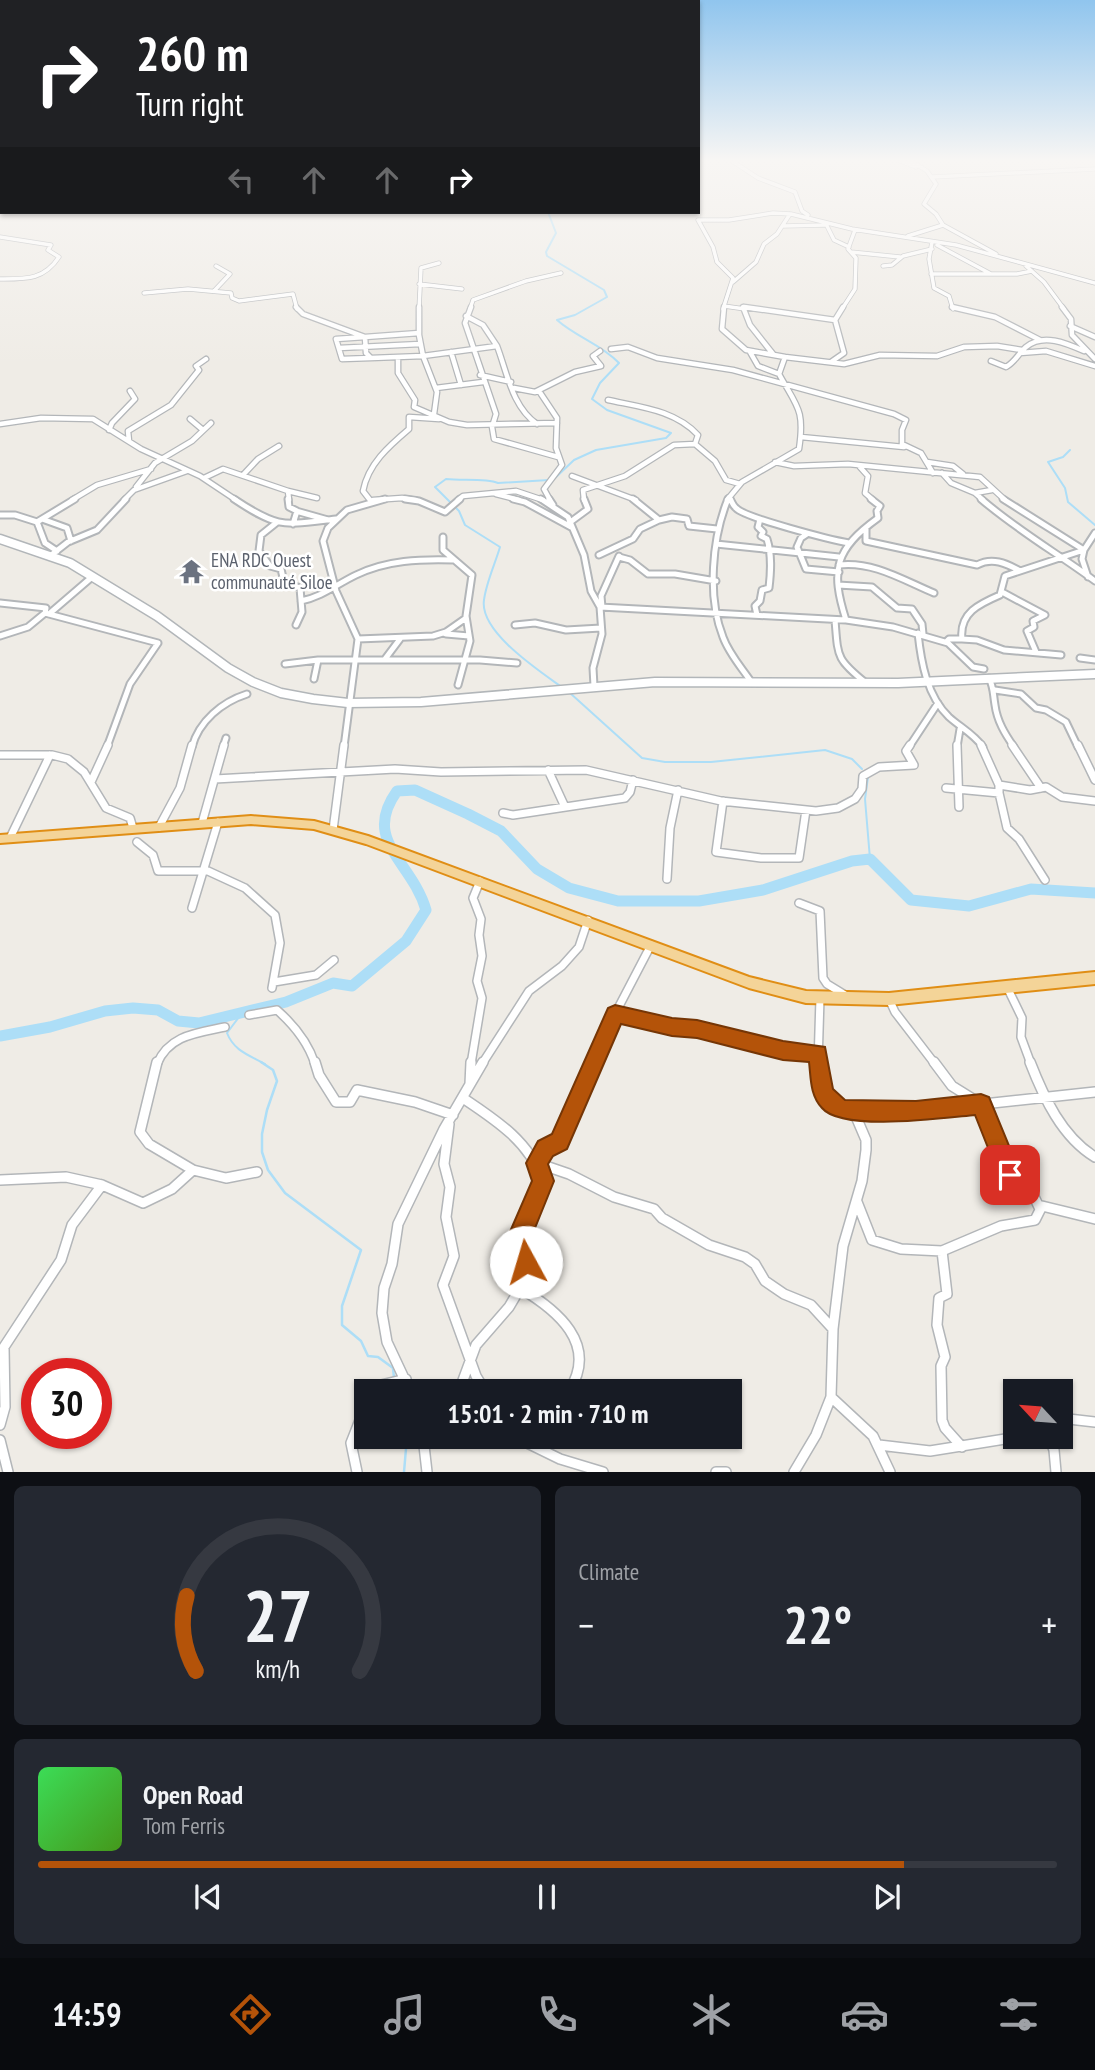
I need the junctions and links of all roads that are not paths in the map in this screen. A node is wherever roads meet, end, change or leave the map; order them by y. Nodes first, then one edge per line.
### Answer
1 (702, 228) edge
2 (781, 228) edge
3 (828, 228) edge
4 (844, 228) edge
5 (934, 228) edge
6 (948, 228) edge
7 (855, 230) junction
8 (0, 237) edge
9 (901, 237) junction
10 (852, 240) junction
11 (836, 242) junction
12 (932, 243) junction
13 (943, 247) junction
14 (849, 250) junction
15 (930, 250) junction
16 (900, 257) junction
17 (439, 263) dead end
18 (1022, 263) junction
19 (216, 266) dead end
20 (883, 266) dead end
21 (1032, 271) junction
22 (561, 273) dead end
23 (931, 274) junction
24 (991, 274) junction
25 (0, 279) edge
26 (733, 282) junction
27 (1095, 283) edge
28 (419, 284) junction
29 (462, 289) dead end
30 (214, 291) junction
31 (144, 293) dead end
32 (724, 306) junction
33 (744, 307) junction
34 (466, 316) junction
35 (835, 320) junction
36 (1070, 326) junction
37 (419, 333) junction
38 (1085, 333) junction
39 (1095, 335) edge
40 (365, 337) junction
41 (1073, 337) junction
42 (1041, 340) junction
43 (420, 344) junction
44 (497, 346) junction
45 (366, 347) junction
46 (340, 348) junction
47 (473, 349) junction
48 (611, 349) dead end
49 (746, 350) junction
50 (600, 351) dead end
51 (1021, 351) junction
52 (451, 352) junction
53 (773, 354) junction
54 (423, 356) junction
55 (1093, 356) edge
56 (398, 357) junction
57 (785, 357) junction
58 (371, 358) junction
59 (206, 359) dead end
60 (991, 361) dead end
61 (831, 362) junction
62 (1095, 366) edge
63 (779, 374) junction
64 (480, 375) junction
65 (482, 382) junction
66 (511, 382) junction
67 (783, 383) junction
68 (461, 385) junction
69 (436, 388) junction
70 (514, 388) junction
71 (130, 391) dead end
72 (539, 391) junction
73 (608, 400) dead end
74 (414, 407) junction
75 (434, 414) junction
76 (409, 417) junction
77 (93, 419) junction
78 (116, 419) junction
79 (190, 419) dead end
80 (440, 419) junction
81 (557, 422) junction
82 (0, 424) edge
83 (211, 424) dead end
84 (537, 424) junction
85 (492, 428) junction
86 (109, 430) junction
87 (203, 430) junction
88 (801, 437) junction
89 (129, 441) junction
90 (695, 444) junction
91 (279, 446) dead end
92 (906, 447) junction
93 (558, 457) junction
94 (165, 458) junction
95 (774, 462) junction
96 (927, 462) junction
97 (859, 466) junction
98 (151, 469) junction
99 (187, 471) junction
100 (933, 473) junction
101 (942, 473) junction
102 (963, 474) junction
103 (243, 475) junction
104 (572, 476) dead end
105 (204, 478) junction
106 (740, 484) junction
107 (590, 486) junction
108 (134, 490) junction
109 (992, 490) junction
110 (288, 491) junction
111 (493, 493) junction
112 (975, 493) junction
113 (729, 497) junction
114 (317, 498) dead end
115 (370, 500) junction
116 (554, 506) junction
117 (296, 511) junction
118 (0, 515) edge
119 (336, 519) junction
120 (760, 519) junction
121 (328, 520) junction
122 (659, 520) junction
123 (39, 521) junction
124 (276, 523) junction
125 (293, 524) junction
126 (570, 525) junction
127 (718, 529) junction
128 (866, 529) junction
129 (1095, 533) edge
130 (807, 534) junction
131 (443, 537) dead end
132 (0, 539) edge
133 (71, 541) junction
134 (851, 541) junction
135 (866, 541) junction
136 (716, 544) junction
137 (617, 547) junction
138 (770, 548) junction
139 (1084, 550) junction
140 (799, 553) junction
141 (53, 554) junction
142 (599, 555) dead end
143 (619, 557) junction
144 (839, 557) junction
145 (1064, 558) junction
146 (456, 560) junction
147 (839, 569) junction
148 (1020, 571) junction
149 (1088, 577) junction
150 (92, 578) junction
151 (716, 581) junction
152 (1095, 581) edge
153 (838, 585) junction
154 (334, 587) junction
155 (1002, 592) junction
156 (934, 593) dead end
157 (302, 601) junction
158 (0, 603) edge
159 (601, 607) junction
160 (47, 613) junction
161 (717, 615) junction
162 (757, 615) junction
163 (466, 618) junction
164 (835, 620) junction
165 (846, 620) junction
166 (296, 625) dead end
167 (515, 625) dead end
168 (601, 628) junction
169 (444, 633) junction
170 (921, 634) junction
171 (0, 635) edge
172 (469, 636) junction
173 (358, 639) junction
174 (400, 639) junction
175 (962, 639) junction
176 (946, 642) junction
177 (1036, 652) junction
178 (1061, 655) dead end
179 (1080, 658) dead end
180 (355, 659) junction
181 (385, 659) junction
182 (318, 660) junction
183 (466, 660) junction
184 (1095, 660) edge
185 (517, 663) dead end
186 (285, 664) dead end
187 (987, 674) junction
188 (1095, 674) edge
189 (314, 679) dead end
190 (929, 680) junction
191 (866, 683) junction
192 (753, 684) junction
193 (458, 685) dead end
194 (594, 686) junction
195 (995, 690) junction
196 (560, 691) joint
197 (247, 694) dead end
198 (938, 702) junction
199 (348, 703) junction
200 (960, 729) junction
201 (226, 738) dead end
202 (0, 755) edge
203 (50, 755) junction
204 (548, 770) junction
205 (339, 772) junction
206 (215, 779) junction
207 (633, 780) junction
208 (1095, 780) edge
209 (90, 782) junction
210 (946, 788) dead end
211 (1041, 788) junction
212 (999, 789) junction
213 (678, 790) junction
214 (958, 790) junction
215 (723, 801) junction
216 (1095, 801) edge
217 (565, 807) junction
218 (959, 807) dead end
219 (806, 810) junction
220 (503, 813) dead end
221 (218, 822) junction
222 (202, 823) junction
223 (159, 827) junction
224 (133, 828) junction
225 (333, 830) junction
226 (5, 839) edge
227 (137, 842) dead end
228 (202, 870) junction
229 (667, 879) dead end
230 (1045, 880) dead end
231 (480, 881) junction
232 (799, 903) dead end
233 (192, 908) dead end
234 (588, 920) junction
235 (651, 945) junction
236 (334, 960) dead end
237 (1095, 978) edge
238 (1007, 986) junction
239 (820, 998) junction
240 (853, 999) junction
241 (889, 999) junction
242 (615, 1014) junction
243 (248, 1015) dead end
244 (225, 1027) dead end
245 (818, 1054) junction
246 (471, 1086) junction
247 (1095, 1092) edge
248 (1043, 1096) junction
249 (463, 1098) junction
250 (981, 1104) junction
251 (854, 1112) junction
252 (452, 1117) junction
253 (1095, 1157) edge
254 (537, 1163) junction
255 (193, 1170) junction
256 (257, 1171) dead end
257 (0, 1180) edge
258 (102, 1185) junction
259 (857, 1202) junction
260 (1040, 1207) junction
261 (1095, 1219) edge
262 (942, 1251) junction
263 (520, 1288) junction
264 (833, 1329) junction
265 (470, 1358) junction
266 (407, 1379) edge
267 (463, 1379) edge
268 (480, 1379) edge
269 (575, 1379) edge
270 (831, 1396) junction
271 (1073, 1418) edge
272 (1095, 1422) edge
273 (0, 1425) edge
274 (354, 1435) edge
275 (0, 1440) edge
276 (1003, 1440) edge
277 (878, 1445) junction
278 (962, 1447) junction
279 (424, 1449) edge
280 (544, 1449) edge
281 (1054, 1449) edge
282 (8, 1472) edge
283 (357, 1472) edge
284 (427, 1472) edge
285 (603, 1472) edge
286 (716, 1472) edge
287 (726, 1472) edge
288 (794, 1472) edge
289 (890, 1472) edge
290 (1056, 1472) edge

1 - 26 street
2 - 26 street
3 - 11 street
4 - 7 street
5 - 9 street
6 - 18 street
7 - 9 street
7 - 10 street
8 - 25 street
9 - 12 street
10 - 11 street
10 - 14 street
11 - 14 street
12 - 13 street
12 - 15 street
12 - 18 street
13 - 15 street
13 - 24 street
14 - 16 street
14 - 35 street
15 - 16 street
15 - 23 street
16 - 20 street
17 - 28 street
18 - 21 street
18 - 27 street
19 - 30 street
21 - 24 street
21 - 36 street
22 - 34 street
23 - 24 street
23 - 42 street
26 - 32 street
28 - 29 street
28 - 37 street
30 - 31 street
30 - 40 street
32 - 33 street
32 - 49 street
33 - 35 street
33 - 53 street
34 - 44 street
34 - 47 street
35 - 61 street
36 - 38 street
36 - 41 street
37 - 40 street
37 - 43 street
38 - 39 street
38 - 41 street
40 - 45 street
40 - 46 street
41 - 55 street
42 - 51 street
42 - 55 street
43 - 45 street
43 - 54 street
44 - 47 street
44 - 66 street
45 - 46 street
45 - 58 street
46 - 58 street
47 - 52 street
47 - 64 street
48 - 67 street
49 - 53 street
49 - 63 street
50 - 72 street
51 - 60 street
51 - 61 street
51 - 62 street
52 - 54 street
52 - 68 street
53 - 57 street
54 - 56 street
54 - 69 street
56 - 58 street
56 - 74 street
57 - 61 street
57 - 63 street
59 - 89 street
63 - 67 street
64 - 65 street
64 - 66 street
65 - 68 street
65 - 85 street
66 - 70 street
67 - 88 street
67 - 92 street
68 - 69 street
69 - 75 street
70 - 72 street
70 - 84 street
71 - 78 street
72 - 81 street
73 - 90 street
74 - 75 street
74 - 76 street
75 - 80 street
76 - 80 street
76 - 115 street
77 - 78 street
77 - 82 street
77 - 86 street
78 - 86 street
79 - 87 street
80 - 85 street
81 - 84 street
81 - 93 street
83 - 87 street
84 - 85 street
85 - 93 street
86 - 89 street
87 - 94 street
88 - 92 street
88 - 95 street
89 - 94 street
90 - 106 street
90 - 107 street
91 - 103 street
92 - 96 street
93 - 116 street
94 - 98 street
94 - 99 street
95 - 97 street
95 - 106 street
96 - 100 street
96 - 102 street
97 - 100 street
97 - 128 street
98 - 108 street
98 - 123 street
99 - 105 street
99 - 108 street
100 - 101 street
101 - 102 street
101 - 112 street
102 - 109 street
103 - 105 street
103 - 110 street
104 - 107 street
105 - 124 street
106 - 113 street
107 - 122 street
107 - 126 street
108 - 133 street
109 - 112 street
109 - 139 street
110 - 114 street
110 - 117 street
111 - 115 street
111 - 116 street
111 - 126 street
112 - 145 street
113 - 120 street
113 - 127 street
115 - 119 street
116 - 126 street
117 - 121 street
117 - 125 street
118 - 123 street
119 - 121 street
119 - 154 street
120 - 130 street
120 - 138 street
121 - 125 street
122 - 127 street
122 - 137 street
123 - 133 street
123 - 141 street
124 - 125 street
124 - 157 street
126 - 159 street
127 - 136 street
128 - 134 street
128 - 135 street
129 - 139 street
130 - 134 street
130 - 140 street
131 - 146 street
132 - 141 main road
133 - 141 street
134 - 135 street
134 - 144 street
135 - 148 street
136 - 138 street
136 - 151 street
137 - 142 street
137 - 143 street
138 - 140 street
138 - 162 street
139 - 145 street
139 - 149 street
140 - 144 street
140 - 147 street
141 - 150 main road
143 - 151 street
143 - 159 street
144 - 147 street
145 - 148 street
145 - 149 street
146 - 154 street
146 - 163 street
147 - 153 street
147 - 156 street
148 - 155 street
149 - 152 street
150 - 160 street
150 - 199 main road
151 - 161 street
153 - 165 street
153 - 170 street
154 - 157 street
154 - 173 street
155 - 175 street
155 - 177 street
157 - 166 street
158 - 160 street
159 - 161 street
159 - 168 street
160 - 171 street
160 - 209 street
161 - 162 street
161 - 192 street
162 - 164 street
163 - 169 street
163 - 172 street
164 - 165 street
164 - 191 street
165 - 170 street
167 - 168 street
168 - 194 street
169 - 172 street
169 - 174 street
170 - 176 street
170 - 190 street
172 - 183 street
173 - 174 street
173 - 180 street
174 - 181 street
175 - 176 street
175 - 177 street
176 - 187 street
177 - 178 street
179 - 184 street
180 - 181 street
180 - 182 street
180 - 199 street
181 - 183 street
182 - 186 street
182 - 189 street
183 - 185 street
183 - 193 street
187 - 188 main road
187 - 190 main road
187 - 195 street
190 - 191 main road
190 - 198 street
191 - 192 main road
192 - 194 main road
194 - 196 main road
195 - 208 street
195 - 211 street
196 - 199 main road
197 - 223 street
198 - 200 street
198 - 219 street
199 - 205 street
200 - 212 street
200 - 214 street
201 - 206 street
202 - 203 street
203 - 209 street
203 - 226 street
204 - 205 street
204 - 207 street
204 - 217 street
205 - 206 street
205 - 225 street
206 - 222 street
207 - 213 street
207 - 217 street
209 - 224 street
210 - 214 street
211 - 212 street
211 - 216 street
212 - 214 street
212 - 230 street
213 - 215 street
213 - 229 street
214 - 218 street
215 - 219 street
215 - 219 street
217 - 220 street
221 - 222 highway
221 - 225 highway
221 - 228 street
222 - 223 highway
223 - 224 highway
224 - 226 highway
225 - 231 highway
227 - 228 street
228 - 233 street
228 - 236 street
231 - 234 highway
231 - 246 street
232 - 240 street
234 - 235 highway
234 - 246 street
235 - 239 highway
235 - 242 street
237 - 238 highway
238 - 241 highway
238 - 248 street
239 - 240 highway
239 - 245 street
240 - 241 highway
241 - 250 street
242 - 245 street
242 - 254 street
243 - 252 street
244 - 255 street
245 - 251 street
246 - 249 street
247 - 248 street
248 - 250 street
248 - 253 street
249 - 252 street
249 - 254 street
250 - 251 street
250 - 260 street
251 - 259 street
252 - 265 street
252 - 266 street
254 - 263 street
254 - 264 street
255 - 256 street
255 - 258 street
257 - 258 street
258 - 273 street
259 - 262 street
259 - 264 street
260 - 261 street
260 - 262 street
262 - 278 street
263 - 265 street
263 - 269 street
264 - 270 street
265 - 267 street
265 - 268 street
270 - 277 street
270 - 288 street
271 - 272 street
274 - 283 street
275 - 282 street
276 - 278 street
277 - 278 street
277 - 289 street
279 - 284 street
280 - 285 street
281 - 290 street
286 - 287 street

